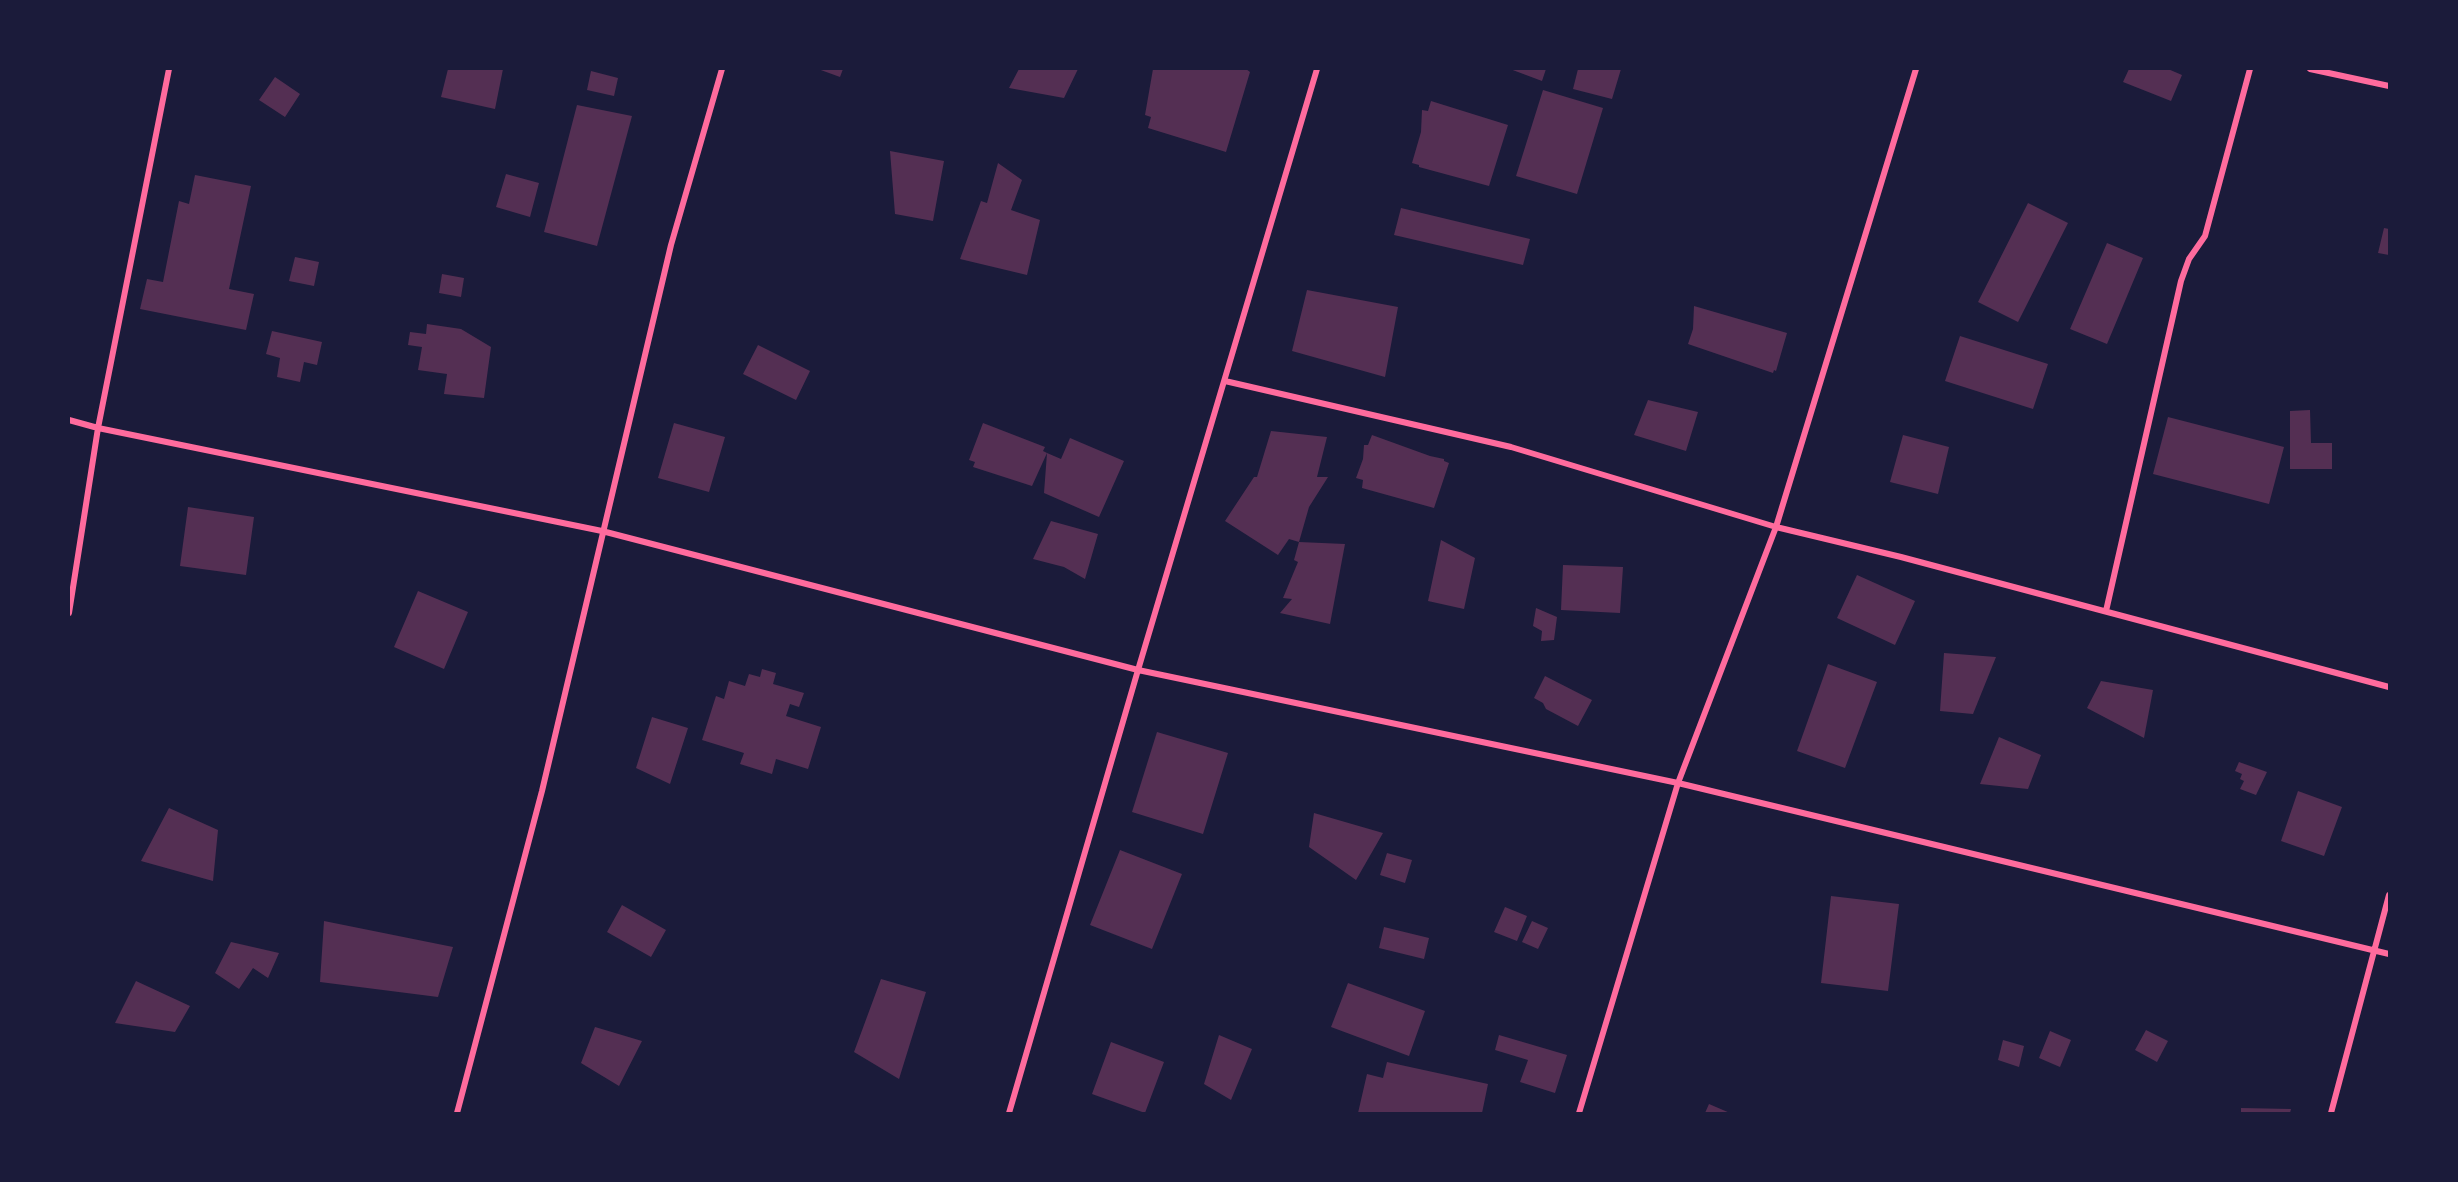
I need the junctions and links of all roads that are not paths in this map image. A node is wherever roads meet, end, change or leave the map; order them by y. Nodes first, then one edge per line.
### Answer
1 (169, 69) edge
2 (722, 69) edge
3 (1317, 69) edge
4 (1916, 69) edge
5 (2250, 69) edge
6 (2310, 69) edge
7 (2389, 86) edge
8 (1225, 381) junction
9 (69, 420) edge
10 (98, 428) junction
11 (1776, 527) junction
12 (602, 531) junction
13 (2106, 611) junction
14 (69, 613) edge
15 (1138, 670) junction
16 (2389, 687) edge
17 (1678, 783) junction
18 (2389, 895) edge
19 (2376, 950) junction
20 (2389, 954) edge
21 (457, 1113) edge
22 (1009, 1113) edge
23 (1579, 1113) edge
24 (2331, 1113) edge

1 - 10 street
2 - 12 street
3 - 8 street
4 - 11 street
5 - 13 street
6 - 7 street
8 - 11 street
8 - 15 street
9 - 10 street
10 - 12 street
10 - 14 street
11 - 13 street
11 - 17 street
12 - 15 street
12 - 21 street
13 - 16 street
15 - 17 street
15 - 22 street
17 - 19 street
17 - 23 street
18 - 19 street
19 - 20 street
19 - 24 street

